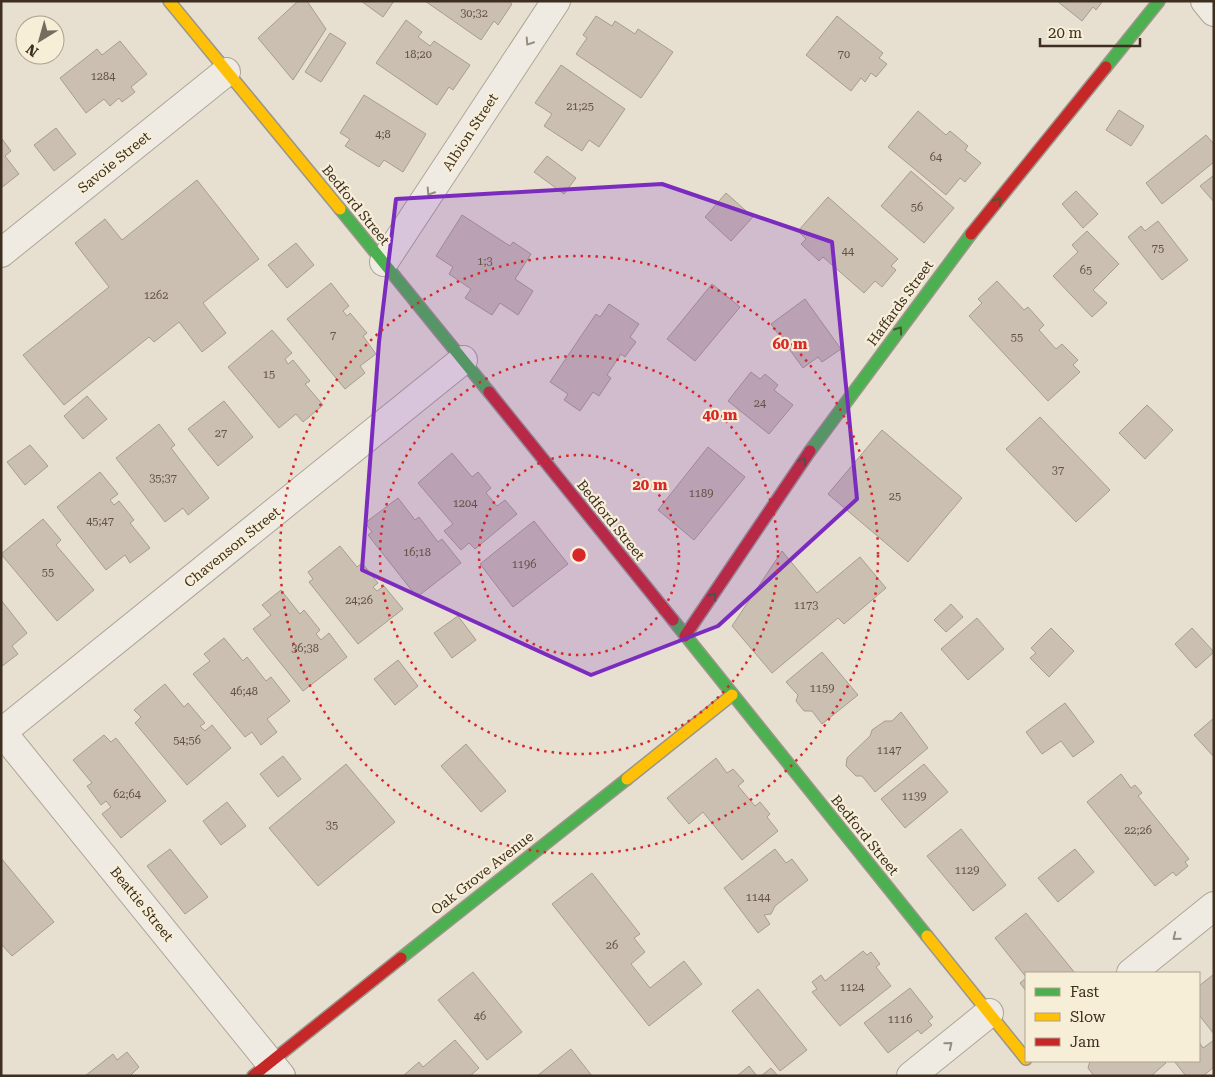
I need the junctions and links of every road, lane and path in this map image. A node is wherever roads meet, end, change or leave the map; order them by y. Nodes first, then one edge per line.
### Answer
1 (169, 1) edge
2 (556, 1) edge
3 (1159, 1) edge
4 (1205, 1) edge
5 (1214, 12) edge
6 (226, 72) junction
7 (1, 253) edge
8 (384, 262) junction
9 (463, 360) junction
10 (685, 636) junction
11 (732, 695) junction
12 (2, 732) edge
13 (1214, 906) edge
14 (1132, 972) edge
15 (989, 1013) junction
16 (1025, 1057) edge
17 (268, 1071) edge
18 (911, 1076) edge

1 - 6 main road, Bedford Street
2 -> 8 street, Albion Street
10 -> 3 main road, Haffards Street
4 - 5 street
6 - 7 street, Savoie Street
6 - 8 main road, Bedford Street
8 - 9 main road, Bedford Street
9 - 10 main road, Bedford Street
9 - 12 street, Chavenson Street
10 - 11 main road, Bedford Street
11 - 15 main road, Bedford Street
11 - 17 main road, Oak Grove Avenue
12 - 17 street, Beattie Street
13 -> 14 street
15 - 16 main road, Bedford Street
18 -> 15 street

